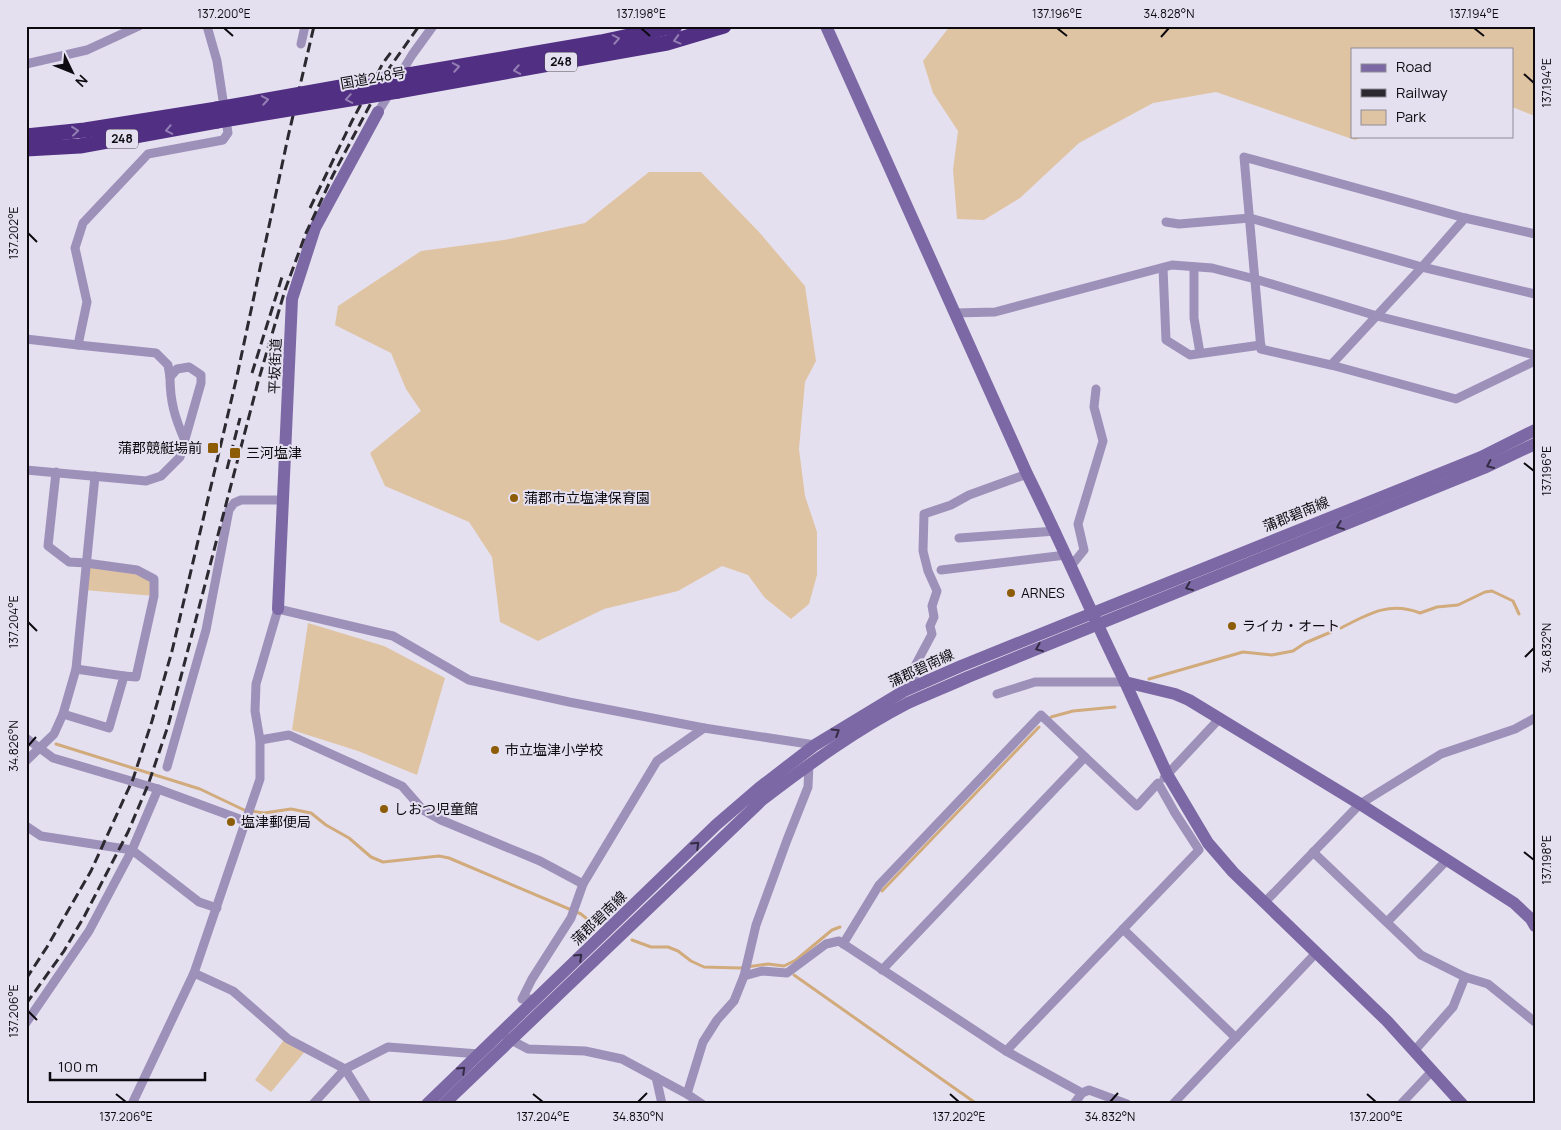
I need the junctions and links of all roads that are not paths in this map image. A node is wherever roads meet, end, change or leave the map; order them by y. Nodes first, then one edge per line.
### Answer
1 (139, 26) edge
2 (207, 26) edge
3 (305, 26) edge
4 (433, 26) edge
5 (675, 26) edge
6 (724, 26) edge
7 (826, 26) edge
8 (301, 44) dead end
9 (26, 64) edge
10 (378, 112) joint
11 (217, 115) junction
12 (26, 136) edge
13 (26, 149) edge
14 (1250, 218) junction
15 (1465, 218) junction
16 (1166, 222) dead end
17 (1534, 233) edge
18 (1194, 267) junction
19 (1422, 267) junction
20 (1163, 268) junction
21 (1255, 279) junction
22 (1535, 294) edge
23 (955, 313) junction
24 (1377, 316) junction
25 (26, 339) edge
26 (78, 345) junction
27 (1261, 346) junction
28 (1200, 353) junction
29 (1535, 356) edge
30 (1535, 361) edge
31 (1331, 365) junction
32 (170, 377) junction
33 (1096, 389) dead end
34 (1535, 430) edge
35 (185, 441) junction
36 (1535, 444) edge
37 (26, 470) edge
38 (56, 472) junction
39 (1027, 474) junction
40 (95, 476) junction
41 (284, 500) junction
42 (1056, 531) junction
43 (959, 538) dead end
44 (1068, 560) junction
45 (86, 563) junction
46 (942, 570) dead end
47 (278, 609) junction
48 (1091, 612) junction
49 (1098, 624) junction
50 (76, 669) junction
51 (124, 676) junction
52 (1125, 682) junction
53 (913, 688) junction
54 (997, 694) dead end
55 (64, 714) junction
56 (1220, 718) junction
57 (1535, 718) edge
58 (704, 728) junction
59 (26, 738) edge
60 (260, 740) junction
61 (815, 745) junction
62 (40, 749) junction
63 (1085, 757) junction
64 (26, 761) edge
65 (809, 764) junction
66 (167, 767) dead end
67 (1163, 779) junction
68 (158, 789) junction
69 (1360, 804) junction
70 (246, 818) junction
71 (26, 826) edge
72 (132, 850) junction
73 (1313, 852) junction
74 (1447, 860) junction
75 (583, 884) junction
76 (1265, 902) junction
77 (217, 908) junction
78 (1387, 922) junction
79 (1535, 926) edge
80 (1123, 929) junction
81 (844, 944) junction
82 (1317, 952) junction
83 (882, 970) junction
84 (194, 973) junction
85 (745, 974) junction
86 (1465, 977) junction
87 (536, 999) junction
88 (1535, 1022) edge
89 (26, 1023) edge
90 (506, 1037) junction
91 (1236, 1038) junction
92 (1415, 1050) junction
93 (1006, 1051) junction
94 (479, 1054) junction
95 (345, 1069) junction
96 (1433, 1070) junction
97 (656, 1077) junction
98 (1082, 1093) junction
99 (687, 1094) junction
100 (132, 1104) edge
101 (314, 1104) edge
102 (367, 1104) edge
103 (427, 1104) edge
104 (444, 1104) edge
105 (662, 1104) edge
106 (702, 1104) edge
107 (1074, 1104) edge
108 (1127, 1104) edge
109 (1173, 1104) edge
110 (1401, 1104) edge
111 (1462, 1104) edge

1 - 9 street
2 - 26 street
3 - 8 street
4 - 10 street, 平坂街道
11 -> 5 highway, 国道248号 / 248, bridge
6 -> 11 highway, 国道248号 / 248, bridge
7 - 23 main road
10 - 41 main road, 平坂街道
12 -> 11 highway, 国道248号 / 248
11 -> 13 highway, 国道248号 / 248
14 - 15 street
14 - 16 street
14 - 19 street
14 - 21 street
15 - 17 street
15 - 19 street
18 - 20 street
18 - 21 street
18 - 28 street
19 - 22 street
19 - 24 street
20 - 23 street
20 - 28 street
21 - 24 street
21 - 27 street
23 - 39 main road
24 - 29 street
24 - 31 street
25 - 26 street
26 - 32 street
27 - 28 street
27 - 31 street
30 - 31 street
32 - 35 street
32 - 35 street
33 - 44 street
34 - 48 main road, 蒲郡碧南線
35 - 40 street
36 -> 49 main road, 蒲郡碧南線
37 - 38 street
38 - 40 street
38 - 45 street
39 - 42 main road
39 - 53 street
40 - 45 street
41 - 47 main road, 平坂街道
41 - 66 street
42 - 43 street
42 - 44 main road
44 - 46 street
44 - 48 main road
45 - 50 street
45 - 51 street
47 - 58 street
47 - 60 street, 平坂街道
48 - 49 main road
48 - 53 main road, 蒲郡碧南線
49 - 52 main road
49 -> 65 main road, 蒲郡碧南線
50 - 51 street
50 - 55 street
51 - 55 street
52 - 54 street
52 - 56 main road
52 - 67 main road
61 -> 53 main road, 蒲郡碧南線
55 - 62 street
56 - 67 street
56 - 69 main road
57 - 69 street
58 - 61 street
58 - 75 street
59 - 62 street
60 - 70 street, 平坂街道
60 - 75 street
87 -> 61 main road, 蒲郡碧南線
62 - 64 street
62 - 68 street
63 - 67 street
63 - 81 street
63 - 83 street
65 - 85 street
65 - 90 main road, 蒲郡碧南線
67 - 76 main road
67 - 80 street
68 - 70 street
68 - 72 street
69 - 73 street
69 - 74 main road
70 - 77 street, 平坂街道
71 - 72 street
72 - 77 street
72 - 89 street
73 - 76 street
73 - 78 street
74 - 78 street
74 - 79 main road
75 - 87 street
76 - 82 main road
77 - 84 street, 平坂街道
78 - 86 street
80 - 91 street
80 - 93 street
81 - 83 street
81 - 85 street
82 - 91 street
82 - 92 main road
83 - 93 street
84 - 95 street
84 - 100 street, 平坂街道
85 - 99 street
86 - 88 street
86 - 92 street
87 - 90 main road, 蒲郡碧南線
90 - 94 main road, 蒲郡碧南線
90 - 97 street
90 - 104 main road, 蒲郡碧南線
91 - 109 street
92 - 96 main road
93 - 98 street
94 - 95 street
103 -> 94 main road, 蒲郡碧南線
95 - 101 street
95 - 102 street
96 - 110 street
96 - 111 main road
97 - 99 street
97 - 105 street
98 - 107 street
98 - 108 street
99 - 106 street

